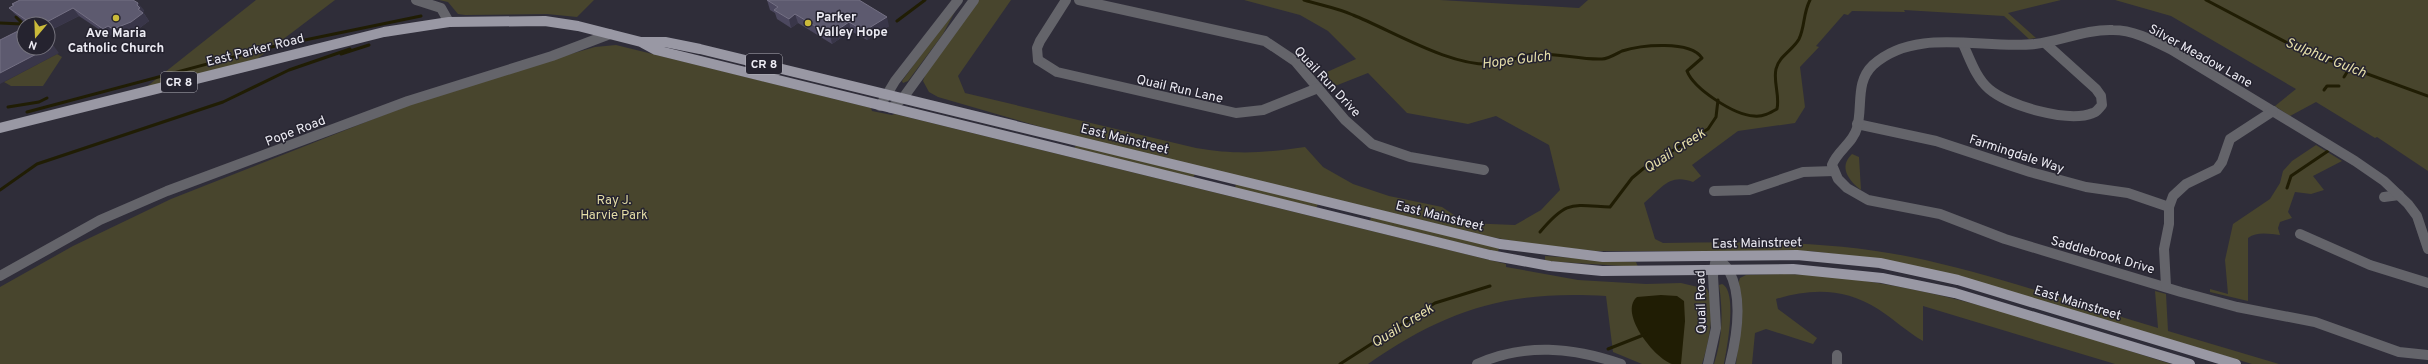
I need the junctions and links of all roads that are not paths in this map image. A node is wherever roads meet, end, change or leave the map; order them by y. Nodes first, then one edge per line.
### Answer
1 (416, 0) edge
2 (958, 0) edge
3 (974, 0) edge
4 (1066, 0) edge
5 (1079, 0) edge
6 (449, 22) junction
7 (610, 34) junction
8 (641, 42) junction
9 (2045, 42) junction
10 (1963, 44) junction
11 (1318, 88) junction
12 (886, 94) junction
13 (903, 98) junction
14 (880, 106) junction
15 (891, 108) junction
16 (2273, 112) junction
17 (1857, 124) junction
18 (0, 128) edge
19 (1484, 170) dead end
20 (1834, 171) junction
21 (1714, 191) dead end
22 (2399, 195) junction
23 (2384, 197) dead end
24 (2169, 207) junction
25 (2300, 234) dead end
26 (2428, 249) edge
27 (1716, 257) junction
28 (1711, 271) junction
29 (1728, 271) junction
30 (0, 276) edge
31 (2428, 283) edge
32 (2166, 286) junction
33 (2428, 355) edge
34 (1480, 363) edge
35 (1621, 364) edge
36 (1708, 364) edge
37 (1730, 364) edge
38 (2190, 364) edge
39 (2236, 364) edge

1 - 6 street
2 - 12 street
3 - 13 street
4 - 11 street, Quail Run Lane
5 - 11 street, Quail Run Drive
6 - 7 main road, East Mainstreet / CR 8
6 - 18 main road, East Parker Road / CR 8
7 - 8 main road, East Mainstreet / CR 8
7 - 30 street, Pope Road
8 - 12 main road, East Mainstreet / CR 8
8 - 14 main road, East Mainstreet / CR 8
9 - 10 street, Silver Meadow Lane
9 - 10 street
9 - 16 street, Silver Meadow Lane
10 - 17 street, Silver Meadow Lane
11 - 19 street, Quail Run Drive
12 - 13 main road, East Mainstreet
12 - 14 street
13 - 15 street
13 - 27 main road, East Mainstreet
14 - 15 main road, East Mainstreet
15 - 28 main road, East Mainstreet
16 - 22 street, Silver Meadow Lane
16 - 24 street
17 - 20 street
17 - 24 street, Farmingdale Way
20 - 21 street
20 - 32 street, Saddlebrook Drive
22 - 23 street
22 - 26 street, Silver Meadow Lane
24 - 32 street
25 - 31 street
27 - 28 street, Quail Road
27 - 29 street, Quail Road
27 - 39 main road, East Mainstreet
28 - 29 main road, East Mainstreet
28 - 36 street, Quail Road
29 - 37 street, Quail Road
29 - 38 main road, East Mainstreet
32 - 33 street, Saddlebrook Drive
34 - 35 street

